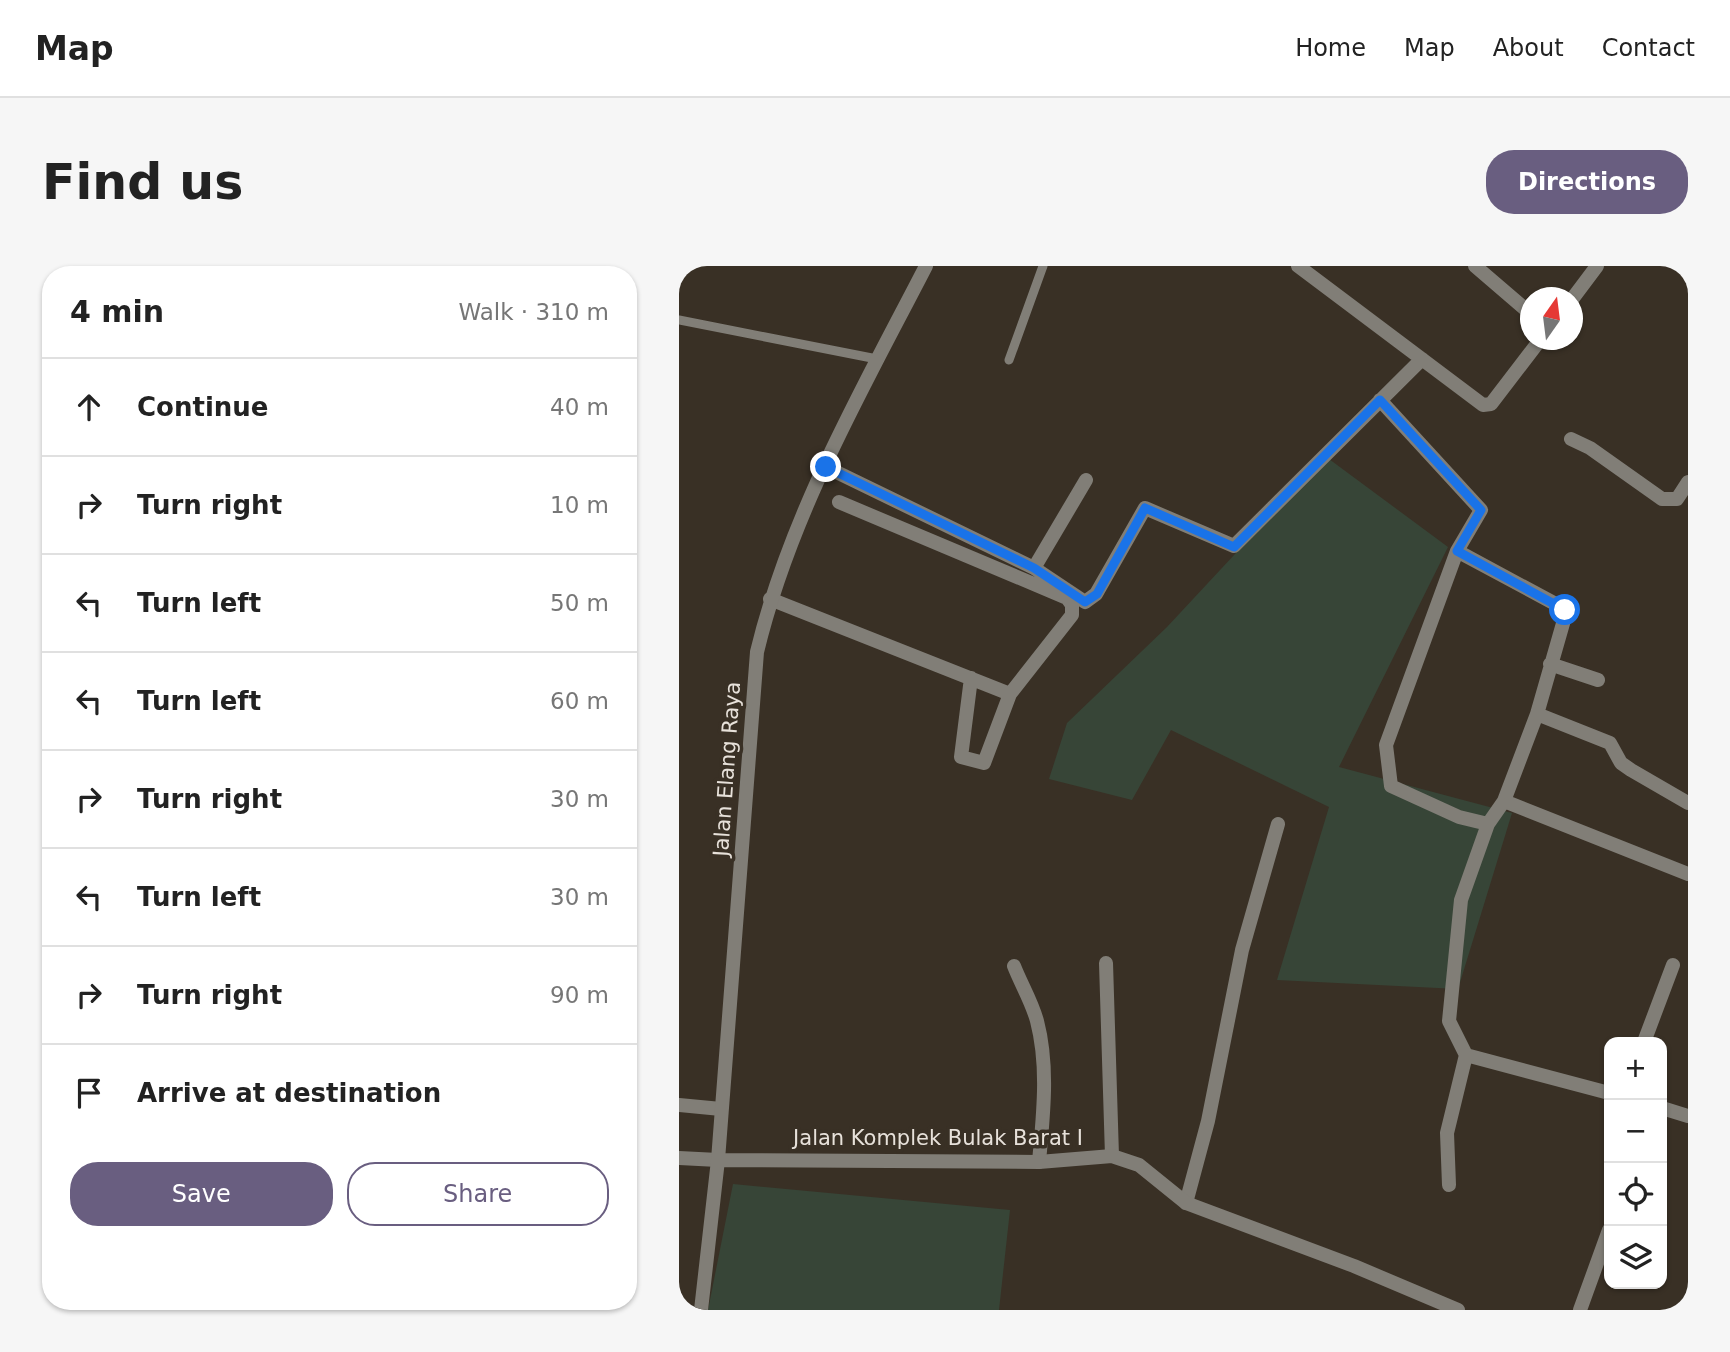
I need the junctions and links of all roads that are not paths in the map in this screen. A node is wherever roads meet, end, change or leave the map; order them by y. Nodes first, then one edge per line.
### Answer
1 (926, 266) edge
2 (1044, 266) edge
3 (1298, 266) edge
4 (1475, 266) edge
5 (1597, 266) edge
6 (1581, 287) edge
7 (1520, 305) edge
8 (679, 320) edge
9 (1532, 350) edge
10 (877, 359) junction
11 (1422, 359) junction
12 (1009, 360) dead end
13 (1380, 400) junction
14 (1571, 439) dead end
15 (826, 467) junction
16 (1086, 480) dead end
17 (1688, 482) edge
18 (839, 502) dead end
19 (1457, 551) junction
20 (1034, 568) junction
21 (770, 599) junction
22 (1551, 664) junction
23 (971, 678) junction
24 (1598, 680) dead end
25 (1010, 694) junction
26 (1537, 714) junction
27 (1504, 801) junction
28 (1688, 803) edge
29 (1278, 824) dead end
30 (1488, 824) junction
31 (1688, 874) edge
32 (1106, 963) dead end
33 (1673, 965) dead end
34 (1014, 966) dead end
35 (1646, 1037) edge
36 (1466, 1055) junction
37 (1604, 1092) edge
38 (679, 1105) edge
39 (722, 1109) junction
40 (1667, 1109) edge
41 (1688, 1115) edge
42 (1112, 1156) junction
43 (679, 1158) edge
44 (718, 1160) junction
45 (1039, 1163) junction
46 (1449, 1185) dead end
47 (1186, 1203) junction
48 (1604, 1244) edge
49 (701, 1310) edge
50 (1458, 1310) edge
51 (1580, 1310) edge

1 - 10 street, Jalan Elang Raya
2 - 12 lane
3 - 11 street
4 - 7 street
5 - 6 street
8 - 10 lane
9 - 11 street
10 - 15 street, Jalan Elang Raya
11 - 13 street
13 - 19 street
13 - 20 street
14 - 17 street
15 - 20 street
15 - 21 street, Jalan Elang Raya
16 - 20 street
18 - 25 street
19 - 22 street
19 - 30 street
21 - 23 street
21 - 39 street, Jalan Elang Raya
22 - 24 street
22 - 26 street
23 - 25 street
23 - 25 street
26 - 27 street
26 - 28 street
27 - 30 street
27 - 31 street
29 - 47 street
30 - 36 street
32 - 42 street
33 - 35 street
34 - 45 street
36 - 37 street
36 - 46 street
38 - 39 street
39 - 44 street, Jalan Elang Raya
40 - 41 street
42 - 45 street, Jalan Komplek Bulak Barat I
42 - 47 street, Jalan Komplek Bulak Barat I
43 - 44 street, Jalan Komplek Bulak Barat I
44 - 45 street, Jalan Komplek Bulak Barat I
44 - 49 street, Jalan Elang Raya
47 - 50 street, Jalan Komplek Bulak Barat I
48 - 51 street

